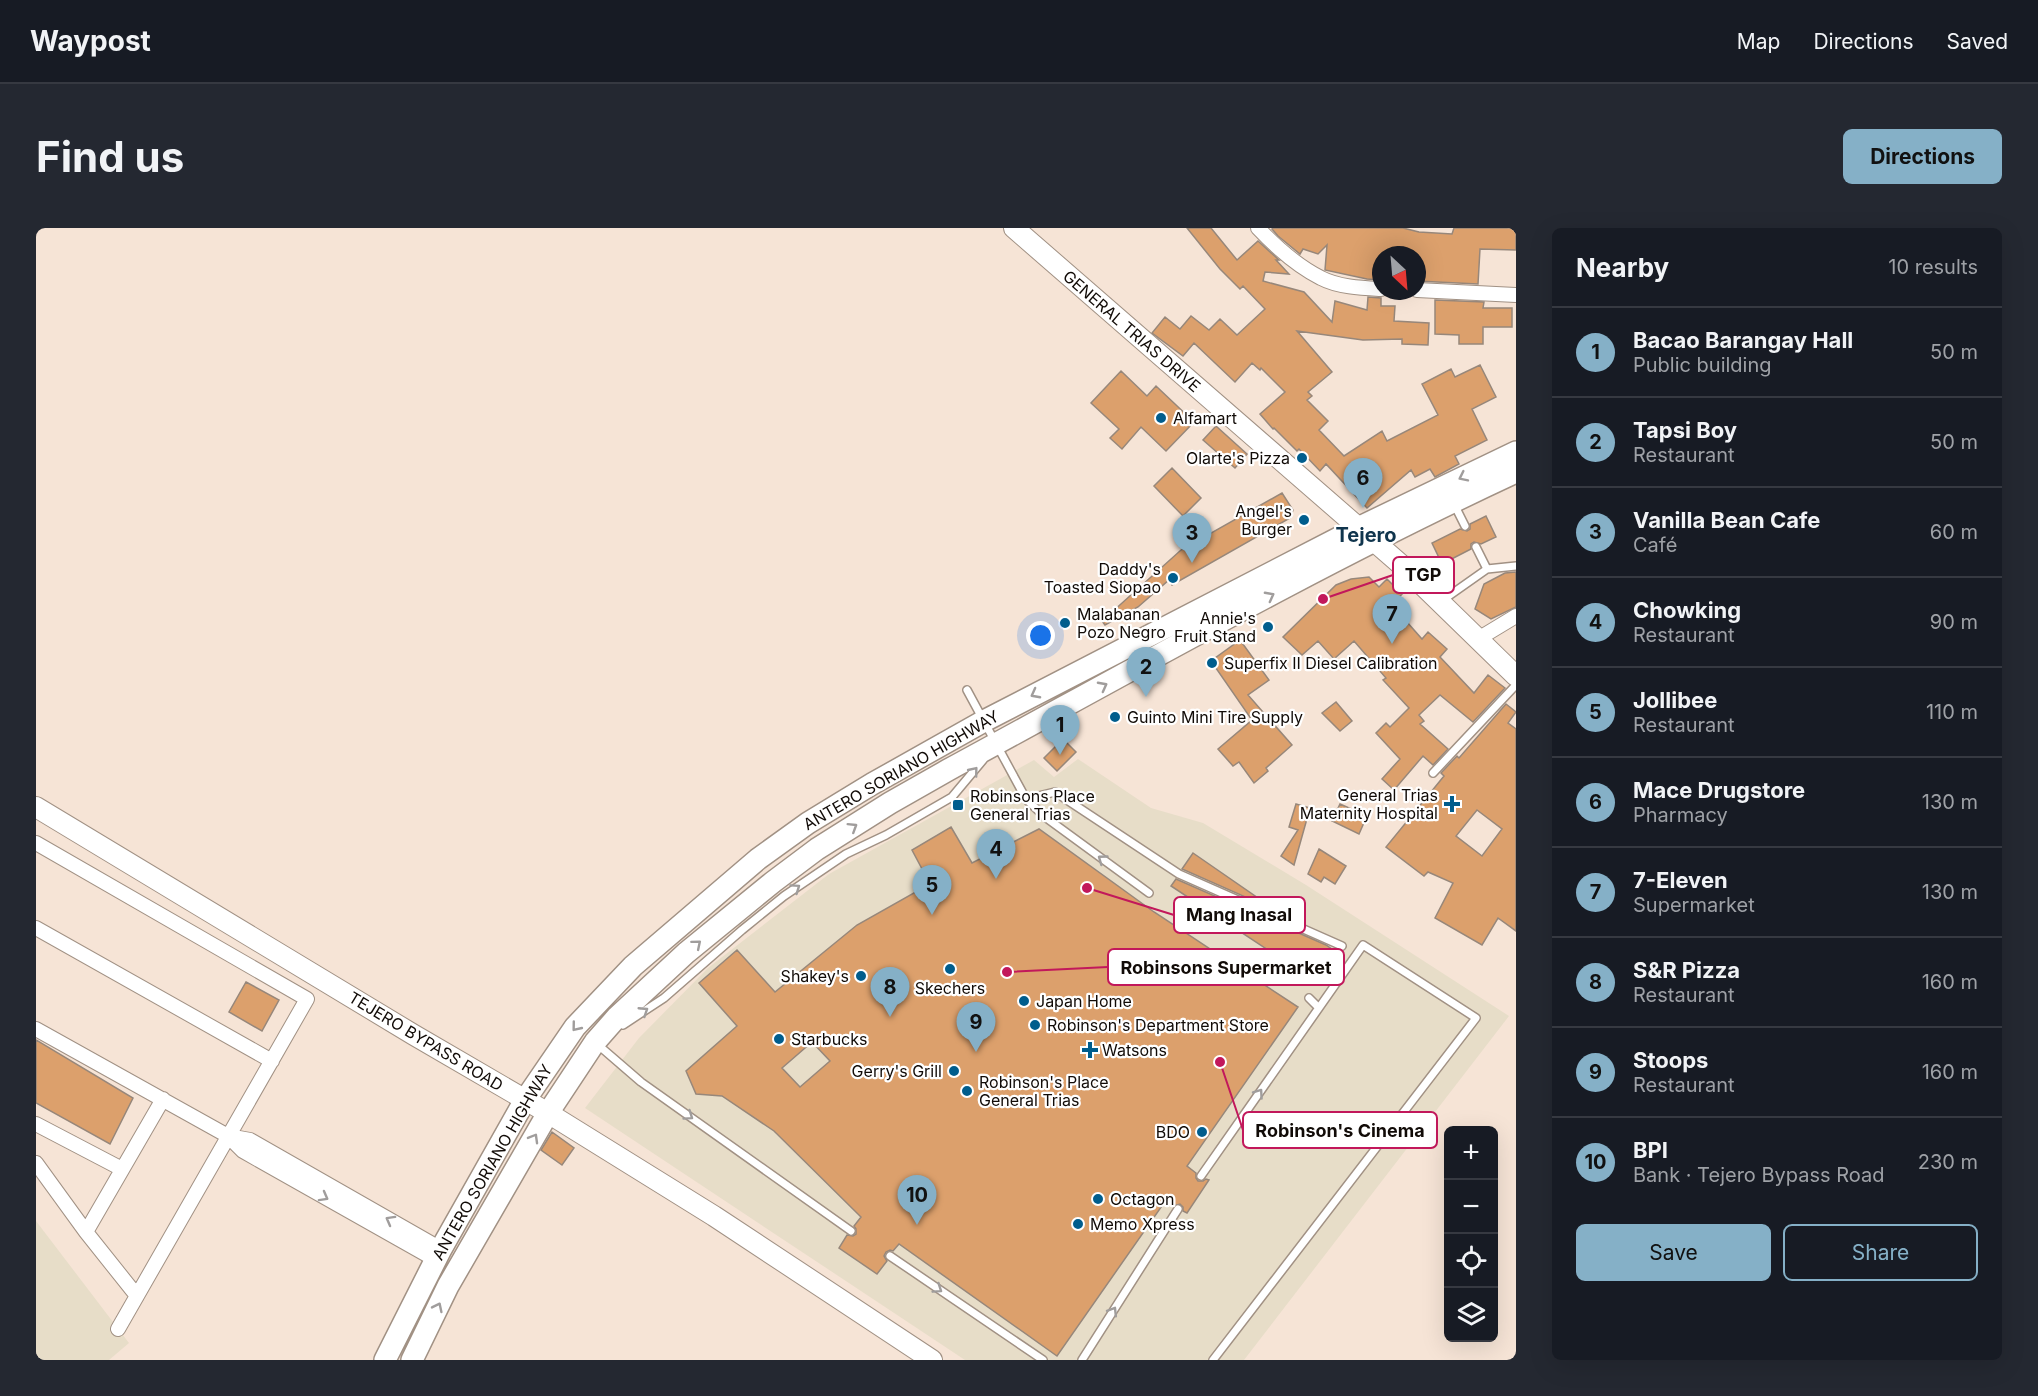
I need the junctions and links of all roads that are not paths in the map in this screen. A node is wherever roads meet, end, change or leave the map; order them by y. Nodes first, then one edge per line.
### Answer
1 (1014, 228) edge
2 (1258, 228) edge
3 (1372, 289) edge
4 (1426, 290) edge
5 (1516, 295) edge
6 (1516, 452) edge
7 (1516, 472) edge
8 (1453, 501) junction
9 (1465, 526) dead end
10 (1365, 534) junction
11 (1476, 547) dead end
12 (1516, 566) edge
13 (1487, 569) junction
14 (1441, 602) junction
15 (1516, 616) edge
16 (1478, 639) junction
17 (1516, 676) edge
18 (1516, 685) edge
19 (967, 690) dead end
20 (984, 721) junction
21 (996, 744) junction
22 (1433, 772) dead end
23 (1026, 798) junction
24 (36, 807) edge
25 (38, 850) edge
26 (1149, 893) dead end
27 (36, 928) edge
28 (1342, 946) dead end
29 (1309, 998) dead end
30 (1318, 1007) junction
31 (36, 1029) edge
32 (595, 1042) junction
33 (272, 1060) junction
34 (163, 1100) junction
35 (525, 1100) junction
36 (548, 1113) junction
37 (36, 1124) edge
38 (228, 1136) junction
39 (36, 1163) edge
40 (122, 1169) junction
41 (1201, 1176) dead end
42 (1178, 1209) dead end
43 (851, 1230) dead end
44 (86, 1232) junction
45 (438, 1254) junction
46 (890, 1256) dead end
47 (138, 1296) junction
48 (118, 1329) dead end
49 (386, 1360) edge
50 (412, 1360) edge
51 (932, 1360) edge
52 (1043, 1360) edge
53 (1082, 1360) edge
54 (1213, 1360) edge

1 - 10 street, GENERAL TRIAS DRIVE
2 - 3 street
4 - 5 street
6 -> 10 main road, ANTERO SORIANO HIGHWAY
7 - 8 main road, ANTERO SORIANO HIGHWAY
8 - 9 lane
8 - 10 main road, ANTERO SORIANO HIGHWAY
10 - 14 street, GENERAL TRIAS DRIVE
10 -> 20 main road, ANTERO SORIANO HIGHWAY
21 -> 10 main road, ANTERO SORIANO HIGHWAY
11 - 13 lane
12 - 13 lane
13 - 14 lane
14 - 16 street, GENERAL TRIAS DRIVE
15 - 16 street
16 - 17 street, GENERAL TRIAS DRIVE
18 - 22 lane
19 - 20 lane
20 - 21 lane
20 -> 35 main road, ANTERO SORIANO HIGHWAY
21 - 23 lane
32 -> 21 main road, ANTERO SORIANO HIGHWAY
26 -> 23 lane
23 - 28 lane
24 - 35 street, TEJERO BYPASS ROAD
25 - 33 street
27 - 33 street
29 - 30 lane
41 -> 30 lane
30 - 54 lane
31 - 34 street
32 - 36 main road, ANTERO SORIANO HIGHWAY
32 -> 43 lane
33 - 38 street
34 - 38 street
34 - 40 street
35 - 36 street, TEJERO BYPASS ROAD
35 - 45 main road, ANTERO SORIANO HIGHWAY
50 -> 36 main road, ANTERO SORIANO HIGHWAY
36 - 51 street, TEJERO BYPASS ROAD
37 - 40 street
38 - 45 street
38 - 47 street
39 - 44 street
40 - 44 street
53 -> 42 lane
44 - 47 street
45 - 49 main road, ANTERO SORIANO HIGHWAY
46 -> 52 lane
47 - 48 street

